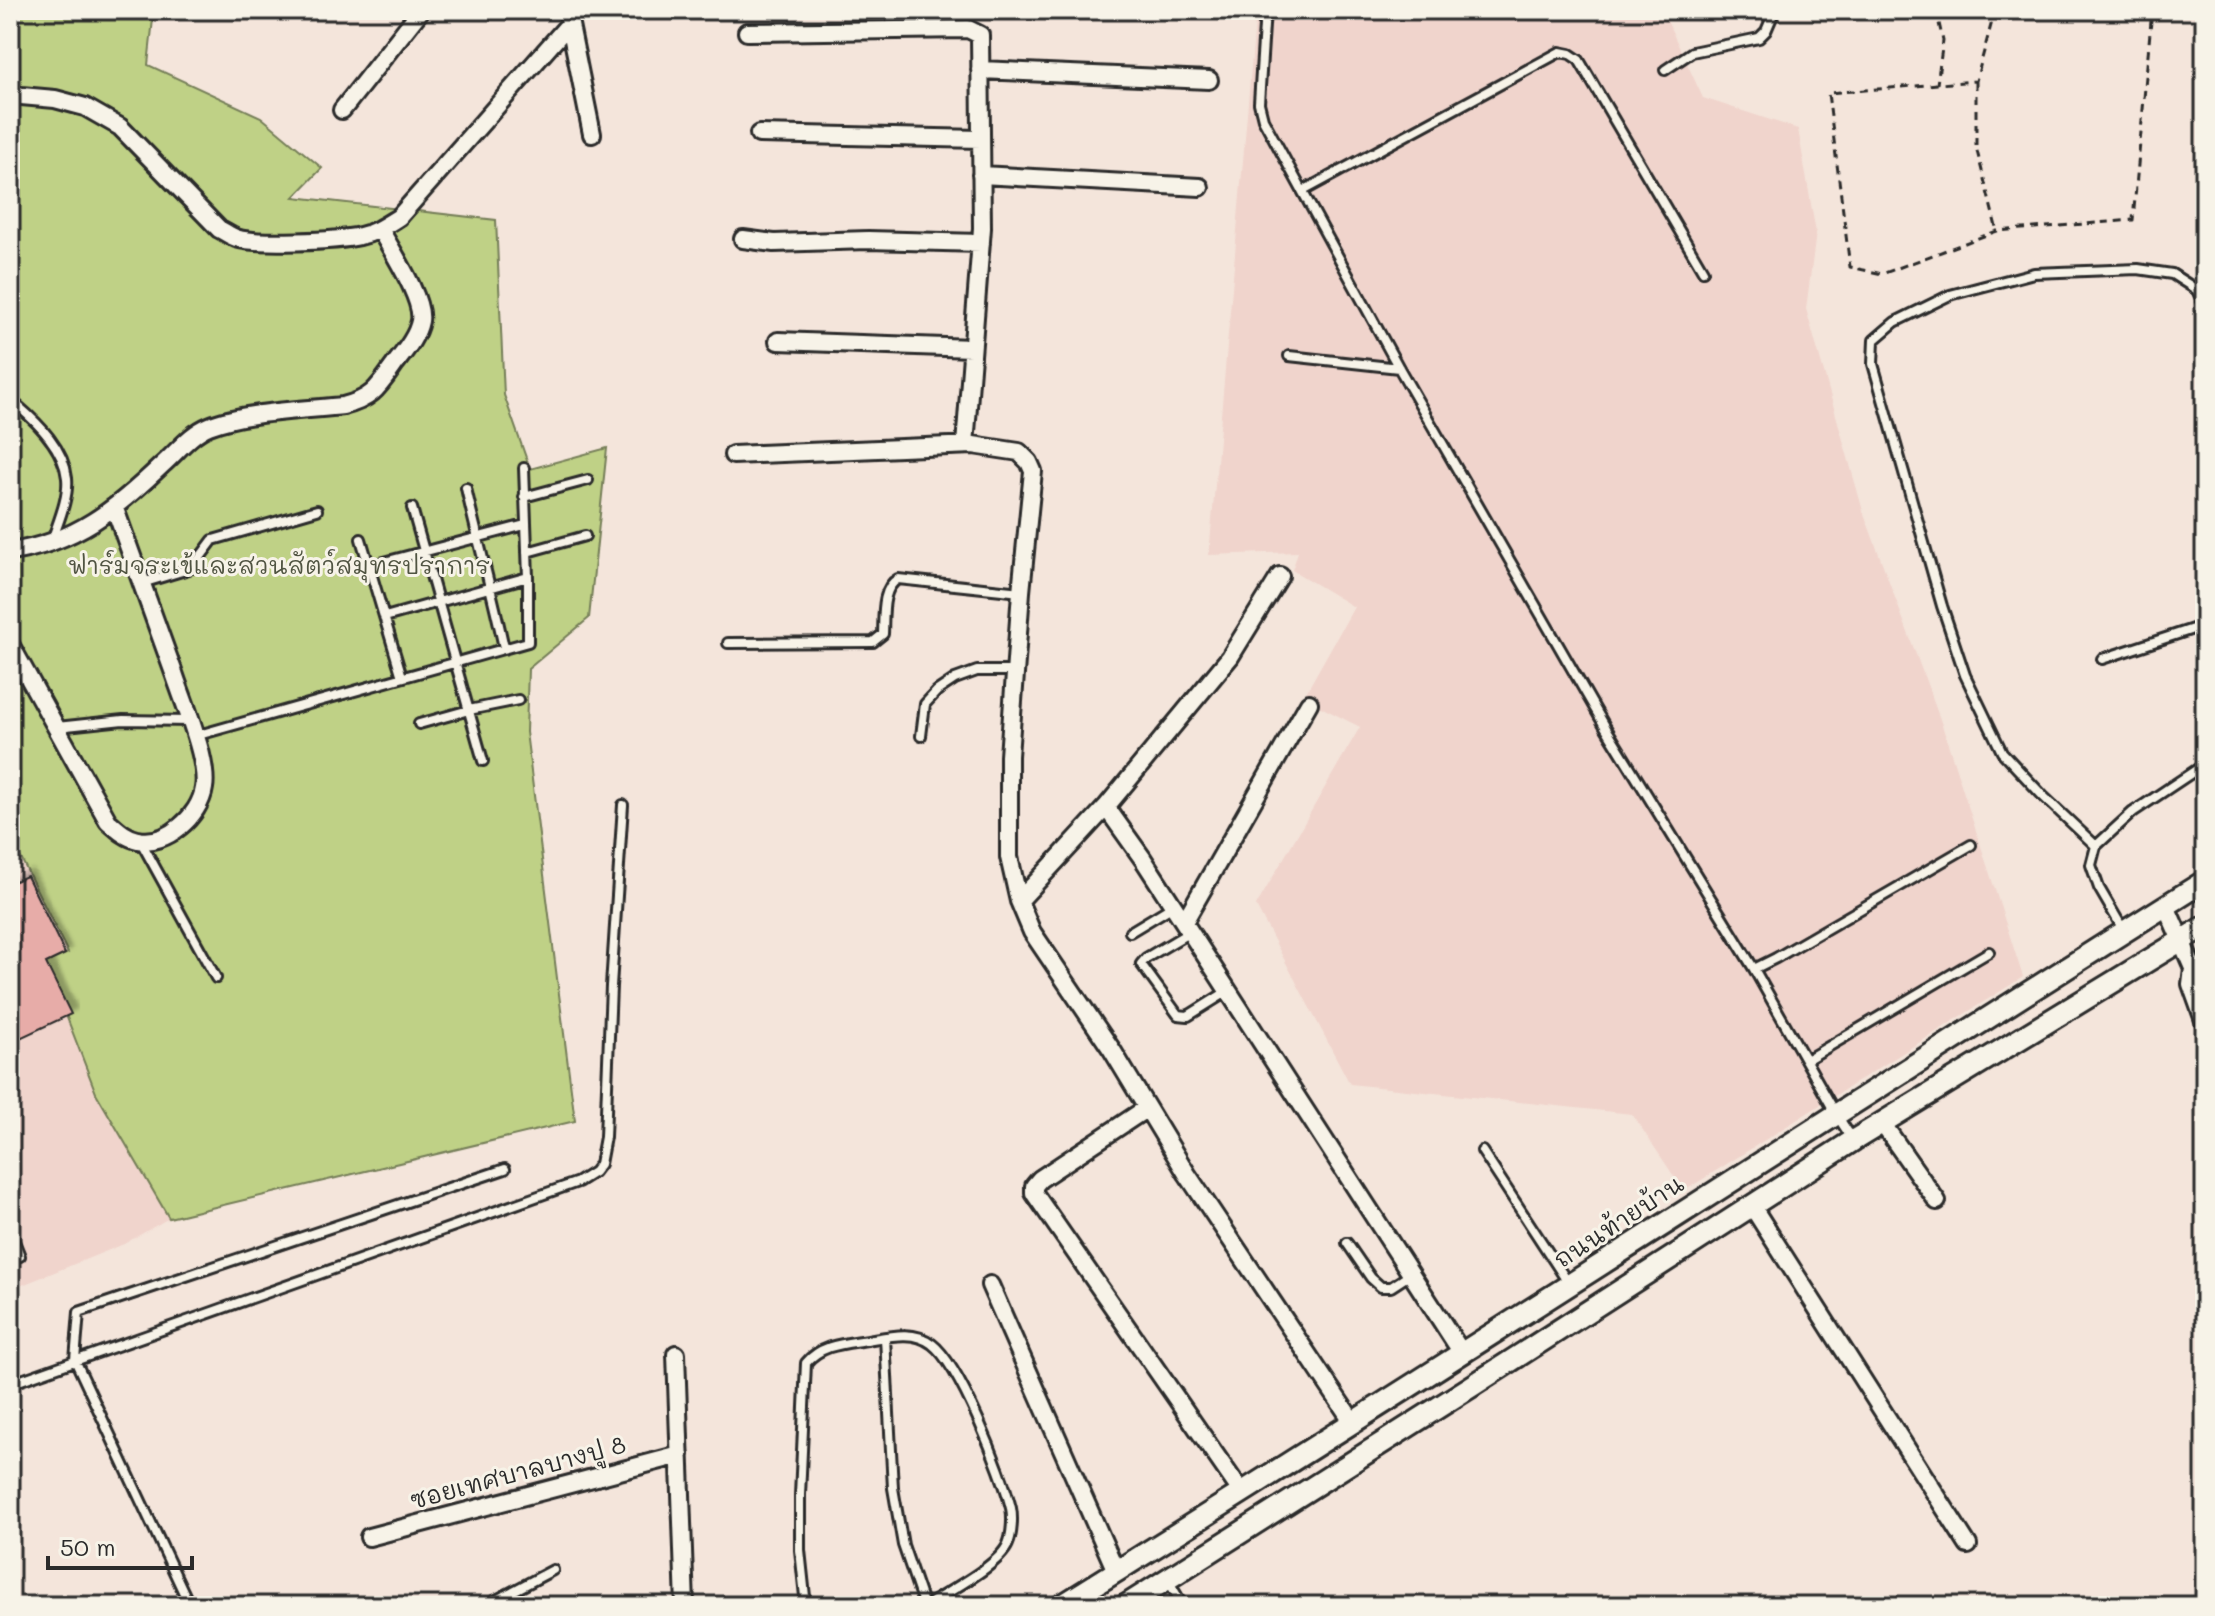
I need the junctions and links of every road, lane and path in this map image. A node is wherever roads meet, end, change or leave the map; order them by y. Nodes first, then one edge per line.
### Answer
1 (421, 10) edge
2 (1265, 10) edge
3 (1775, 10) edge
4 (1936, 10) edge
5 (1995, 10) edge
6 (2152, 10) edge
7 (568, 17) edge
8 (747, 32) dead end
9 (980, 70) junction
10 (1665, 70) dead end
11 (1209, 80) dead end
12 (1976, 81) junction
13 (1937, 84) junction
14 (10, 95) edge
15 (342, 110) dead end
16 (592, 134) dead end
17 (759, 134) dead end
18 (981, 139) junction
19 (981, 175) junction
20 (1200, 187) dead end
21 (1303, 191) junction
22 (380, 229) junction
23 (1997, 231) junction
24 (743, 239) dead end
25 (981, 243) junction
26 (1703, 271) dead end
27 (2205, 307) edge
28 (778, 341) dead end
29 (972, 348) junction
30 (1289, 356) dead end
31 (1399, 368) junction
32 (10, 406) edge
33 (965, 445) junction
34 (733, 455) dead end
35 (524, 468) dead end
36 (588, 480) dead end
37 (466, 488) dead end
38 (524, 497) junction
39 (412, 508) dead end
40 (115, 509) junction
41 (317, 510) dead end
42 (525, 525) junction
43 (585, 536) dead end
44 (477, 538) junction
45 (361, 539) dead end
46 (52, 541) junction
47 (10, 552) edge
48 (425, 552) junction
49 (527, 552) junction
50 (369, 566) junction
51 (1280, 576) dead end
52 (528, 577) junction
53 (141, 583) junction
54 (491, 587) junction
55 (1021, 592) junction
56 (439, 602) junction
57 (385, 617) junction
58 (2205, 625) edge
59 (728, 643) dead end
60 (10, 644) edge
61 (504, 648) junction
62 (2102, 659) dead end
63 (456, 662) junction
64 (1015, 671) junction
65 (402, 677) junction
66 (518, 700) dead end
67 (1309, 703) dead end
68 (469, 710) junction
69 (419, 724) dead end
70 (57, 727) junction
71 (192, 729) junction
72 (921, 736) dead end
73 (483, 761) dead end
74 (2205, 764) edge
75 (623, 805) dead end
76 (1106, 807) junction
77 (141, 841) junction
78 (1971, 845) dead end
79 (2096, 846) junction
80 (2205, 881) edge
81 (1019, 901) junction
82 (1173, 906) junction
83 (2166, 906) junction
84 (2205, 926) edge
85 (1187, 927) junction
86 (1130, 932) dead end
87 (2125, 932) junction
88 (2181, 941) junction
89 (1989, 952) dead end
90 (1754, 969) junction
91 (2199, 974) edge
92 (216, 978) dead end
93 (1228, 991) junction
94 (2205, 1023) edge
95 (1806, 1060) junction
96 (1147, 1108) junction
97 (1836, 1114) junction
98 (1882, 1123) junction
99 (1854, 1140) junction
100 (1482, 1151) dead end
101 (505, 1169) dead end
102 (1937, 1201) dead end
103 (1752, 1206) junction
104 (10, 1231) edge
105 (1347, 1243) dead end
106 (20, 1256) dead end
107 (1411, 1274) junction
108 (990, 1285) dead end
109 (1569, 1285) junction
110 (885, 1338) junction
111 (1462, 1353) junction
112 (676, 1354) dead end
113 (75, 1360) junction
114 (10, 1384) edge
115 (1353, 1422) junction
116 (680, 1455) junction
117 (1242, 1493) junction
118 (369, 1537) dead end
119 (1968, 1545) dead end
120 (553, 1570) dead end
121 (1116, 1571) junction
122 (1167, 1579) junction
123 (190, 1606) edge
124 (485, 1606) edge
125 (685, 1606) edge
126 (806, 1606) edge
127 (925, 1606) edge
128 (1061, 1606) edge
129 (1125, 1606) edge
130 (1183, 1606) edge

1 - 15 street
2 - 21 lane
3 - 10 lane
4 - 13 path
5 - 12 path
6 - 23 path
7 - 16 street
7 - 22 street
8 - 9 street
9 - 11 street
9 - 18 street
12 - 13 path
12 - 23 path
13 - 23 path
14 - 22 street
17 - 18 street
18 - 19 street
19 - 20 street
19 - 25 street
21 - 26 lane
21 - 31 lane
22 - 40 street
24 - 25 street
25 - 29 street
27 - 79 lane
28 - 29 street
29 - 33 street
30 - 31 lane
31 - 90 lane
32 - 46 lane
33 - 34 street
33 - 55 street
35 - 38 lane
36 - 38 lane
37 - 44 lane
38 - 42 lane
39 - 48 lane
40 - 46 street
40 - 53 street
41 - 53 lane
42 - 44 lane
42 - 49 lane
43 - 49 lane
44 - 48 lane
44 - 54 lane
45 - 50 lane
46 - 47 street
48 - 50 lane
48 - 56 lane
49 - 52 lane
50 - 57 lane
51 - 76 street
52 - 54 lane
52 - 61 lane
53 - 71 street
54 - 56 lane
54 - 61 lane
55 - 59 lane
55 - 64 street
56 - 57 lane
56 - 63 lane
57 - 65 lane
58 - 62 lane
60 - 70 street
61 - 63 lane
63 - 65 lane
63 - 68 lane
64 - 72 lane
64 - 81 street
65 - 71 lane
66 - 68 lane
67 - 85 street
68 - 69 lane
68 - 73 lane
70 - 71 lane
70 - 77 street
71 - 77 street
74 - 79 lane
75 - 113 lane
76 - 81 street
76 - 82 street
77 - 92 lane
78 - 90 lane
79 - 87 lane
80 - 83 street, ถนนท้ายบ้าน
81 - 96 street
82 - 85 street
82 - 86 lane
83 - 87 street, ถนนท้ายบ้าน
83 - 88 street
84 - 88 street
85 - 93 street
85 - 93 lane
87 - 97 street, ถนนท้ายบ้าน
88 - 91 street
88 - 98 street
89 - 95 lane
90 - 95 lane
91 - 94 street
93 - 107 street
95 - 97 lane
96 - 115 street
96 - 117 street
97 - 99 lane
97 - 109 street, ถนนท้ายบ้าน
98 - 99 street
98 - 102 street
99 - 103 street
100 - 109 lane
101 - 113 lane
103 - 119 street
103 - 122 street
104 - 106 lane
105 - 107 lane
107 - 111 street
108 - 121 street
109 - 111 street, ถนนท้ายบ้าน
110 - 126 lane
110 - 127 lane
110 - 127 lane
111 - 115 street, ถนนท้ายบ้าน
112 - 116 street
113 - 114 lane
113 - 123 lane
115 - 117 street, ถนนท้ายบ้าน
116 - 118 street, ซอยเทศบาลบางปู 8
116 - 125 street
117 - 121 street, ถนนท้ายบ้าน
120 - 124 lane
121 - 128 street, ถนนท้ายบ้าน
122 - 129 street
122 - 130 lane

